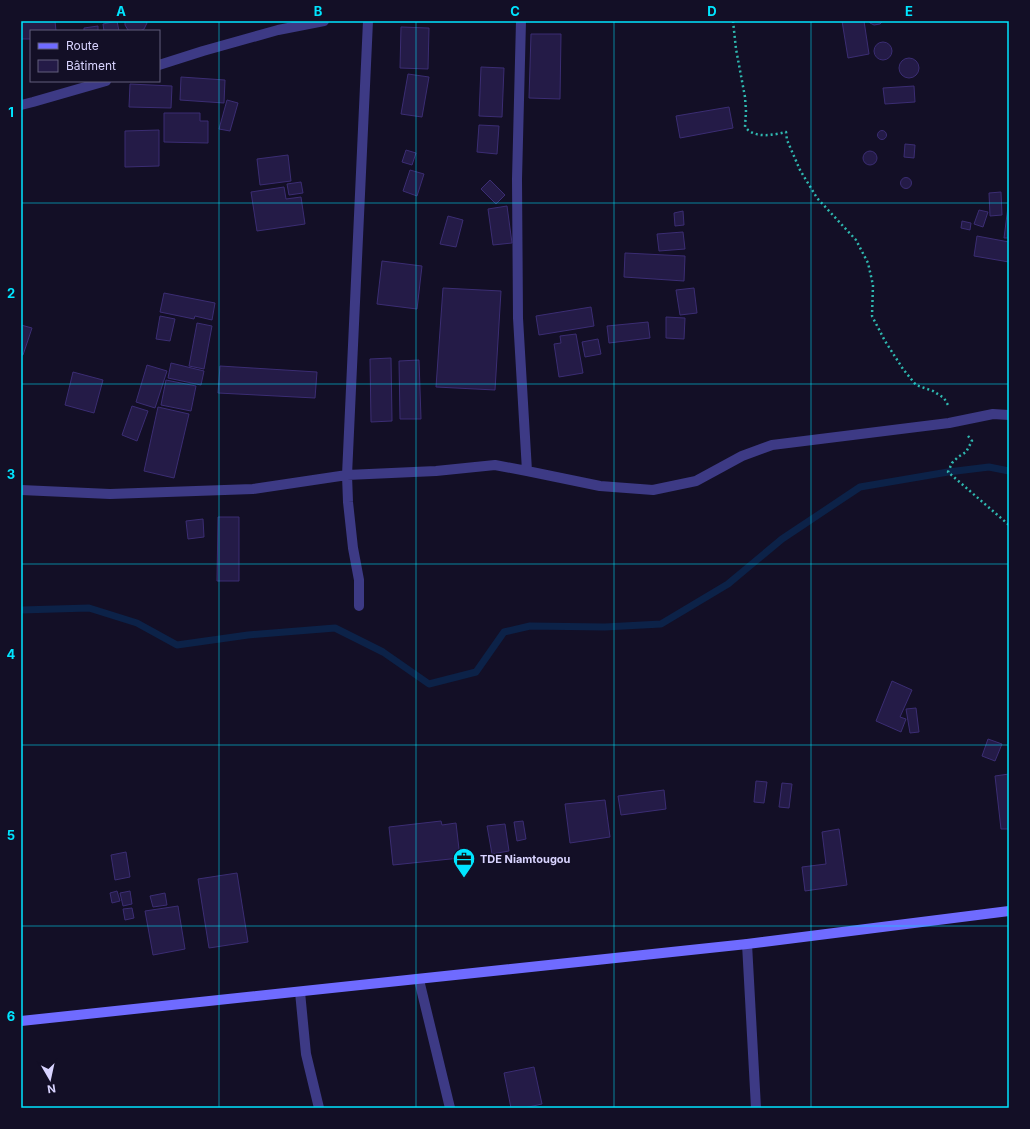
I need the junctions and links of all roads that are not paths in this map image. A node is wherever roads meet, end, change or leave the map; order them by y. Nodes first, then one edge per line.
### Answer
1 (324, 21) edge
2 (368, 21) edge
3 (521, 21) edge
4 (160, 65) edge
5 (102, 82) edge
6 (21, 104) edge
7 (1009, 415) edge
8 (527, 471) junction
9 (347, 475) junction
10 (21, 490) edge
11 (359, 606) dead end
12 (1009, 911) edge
13 (747, 944) junction
14 (418, 980) junction
15 (300, 992) junction
16 (21, 1020) edge
17 (319, 1108) edge
18 (450, 1108) edge
19 (756, 1108) edge

1 - 4 street
2 - 9 street
3 - 8 street
5 - 6 street
7 - 8 street
8 - 9 street
9 - 10 street
9 - 11 street
12 - 13 main road
13 - 14 main road
13 - 19 street
14 - 15 main road
14 - 18 street
15 - 16 main road
15 - 17 street

